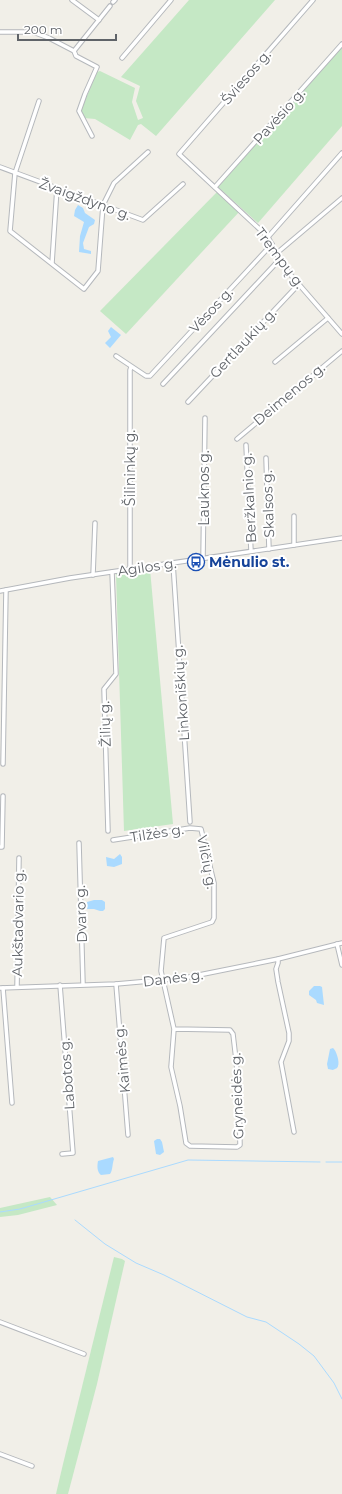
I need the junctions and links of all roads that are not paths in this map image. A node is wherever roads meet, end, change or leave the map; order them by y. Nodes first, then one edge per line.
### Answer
1 (72, 0) edge
2 (171, 0) edge
3 (313, 0) edge
4 (113, 3) edge
5 (99, 20) junction
6 (0, 32) edge
7 (342, 44) edge
8 (74, 52) junction
9 (122, 58) dead end
10 (39, 101) dead end
11 (92, 136) dead end
12 (148, 152) dead end
13 (342, 153) edge
14 (179, 154) joint
15 (0, 167) edge
16 (15, 173) junction
17 (183, 184) dead end
18 (215, 187) junction
19 (57, 188) junction
20 (342, 198) edge
21 (103, 205) junction
22 (268, 237) junction
23 (272, 244) junction
24 (277, 252) junction
25 (280, 259) junction
26 (52, 264) junction
27 (299, 284) junction
28 (328, 318) junction
29 (342, 326) edge
30 (337, 329) junction
31 (342, 334) edge
32 (342, 351) edge
33 (116, 356) dead end
34 (275, 362) dead end
35 (131, 367) junction
36 (163, 384) dead end
37 (188, 402) dead end
38 (204, 418) dead end
39 (237, 438) dead end
40 (246, 445) dead end
41 (266, 458) dead end
42 (294, 516) dead end
43 (95, 523) dead end
44 (342, 538) edge
45 (294, 545) junction
46 (269, 549) junction
47 (251, 552) junction
48 (203, 558) junction
49 (173, 563) junction
50 (130, 569) junction
51 (112, 572) junction
52 (93, 575) junction
53 (6, 590) junction
54 (0, 591) edge
55 (3, 764) dead end
56 (3, 796) dead end
57 (190, 822) dead end
58 (201, 828) joint
59 (108, 831) dead end
60 (113, 840) dead end
61 (79, 843) dead end
62 (1, 847) edge
63 (19, 858) dead end
64 (342, 943) edge
65 (337, 944) junction
66 (278, 959) junction
67 (342, 965) edge
68 (162, 981) junction
69 (83, 984) junction
70 (116, 984) junction
71 (60, 985) junction
72 (17, 987) junction
73 (2, 988) edge
74 (174, 1029) junction
75 (12, 1103) dead end
76 (294, 1132) dead end
77 (128, 1135) dead end
78 (62, 1154) dead end
79 (0, 1322) edge
80 (84, 1354) dead end
81 (0, 1454) edge
82 (32, 1466) dead end

1 - 5 street
2 - 9 street
3 - 14 street, Šviesos g.
4 - 5 street
5 - 8 street
6 - 8 street
7 - 18 street, Pavėsio g.
8 - 11 street
10 - 16 street
12 - 21 street
13 - 22 street
14 - 18 street, Trempų g.
15 - 16 street, Žvaigždyno g.
16 - 19 street, Žvaigždyno g.
16 - 26 street
17 - 21 street, Žvaigždyno g.
18 - 22 street, Trempų g.
19 - 21 street, Žvaigždyno g.
19 - 26 street
20 - 24 street
21 - 26 street
22 - 23 street, Trempų g.
23 - 24 street, Trempų g.
23 - 35 street, Vėsos g.
24 - 25 street, Trempų g.
25 - 27 street, Trempų g.
25 - 36 street
27 - 28 street, Trempų g.
27 - 37 street, Gertlaukių g.
28 - 30 street, Trempų g.
28 - 34 street
29 - 30 street
30 - 31 street, Trempų g.
32 - 39 street, Deimenos g.
33 - 35 street
35 - 50 street, Šilininkų g.
38 - 48 street, Lauknos g.
40 - 47 street, Beržkalnio g.
41 - 46 street, Skalsos g.
42 - 45 street
43 - 52 street
44 - 45 street, Agilos g.
45 - 46 street, Agilos g.
46 - 47 street, Agilos g.
47 - 48 street, Agilos g.
48 - 49 street, Agilos g.
49 - 50 street, Agilos g.
49 - 57 street, Linkoniškių g.
50 - 51 street, Agilos g.
51 - 52 street, Agilos g.
51 - 59 street, Žilių g.
52 - 53 street, Agilos g.
53 - 54 street, Agilos g.
53 - 55 street
56 - 62 street
58 - 60 street, Tilžės g.
58 - 68 street, Vilčių g.
61 - 69 street, Dvaro g.
63 - 72 street, Aukštadvario g.
64 - 65 street, Danės g.
65 - 66 street, Danės g.
65 - 67 street
66 - 68 street, Danės g.
66 - 76 street
68 - 70 street, Danės g.
68 - 74 street, Gryneidės g.
69 - 70 street, Danės g.
69 - 71 street, Danės g.
70 - 77 street, Kaimės g.
71 - 72 street, Danės g.
71 - 78 street, Labotos g.
72 - 73 street, Danės g.
73 - 75 street
74 - 74 street, Gryneidės g.
79 - 80 street
81 - 82 street

